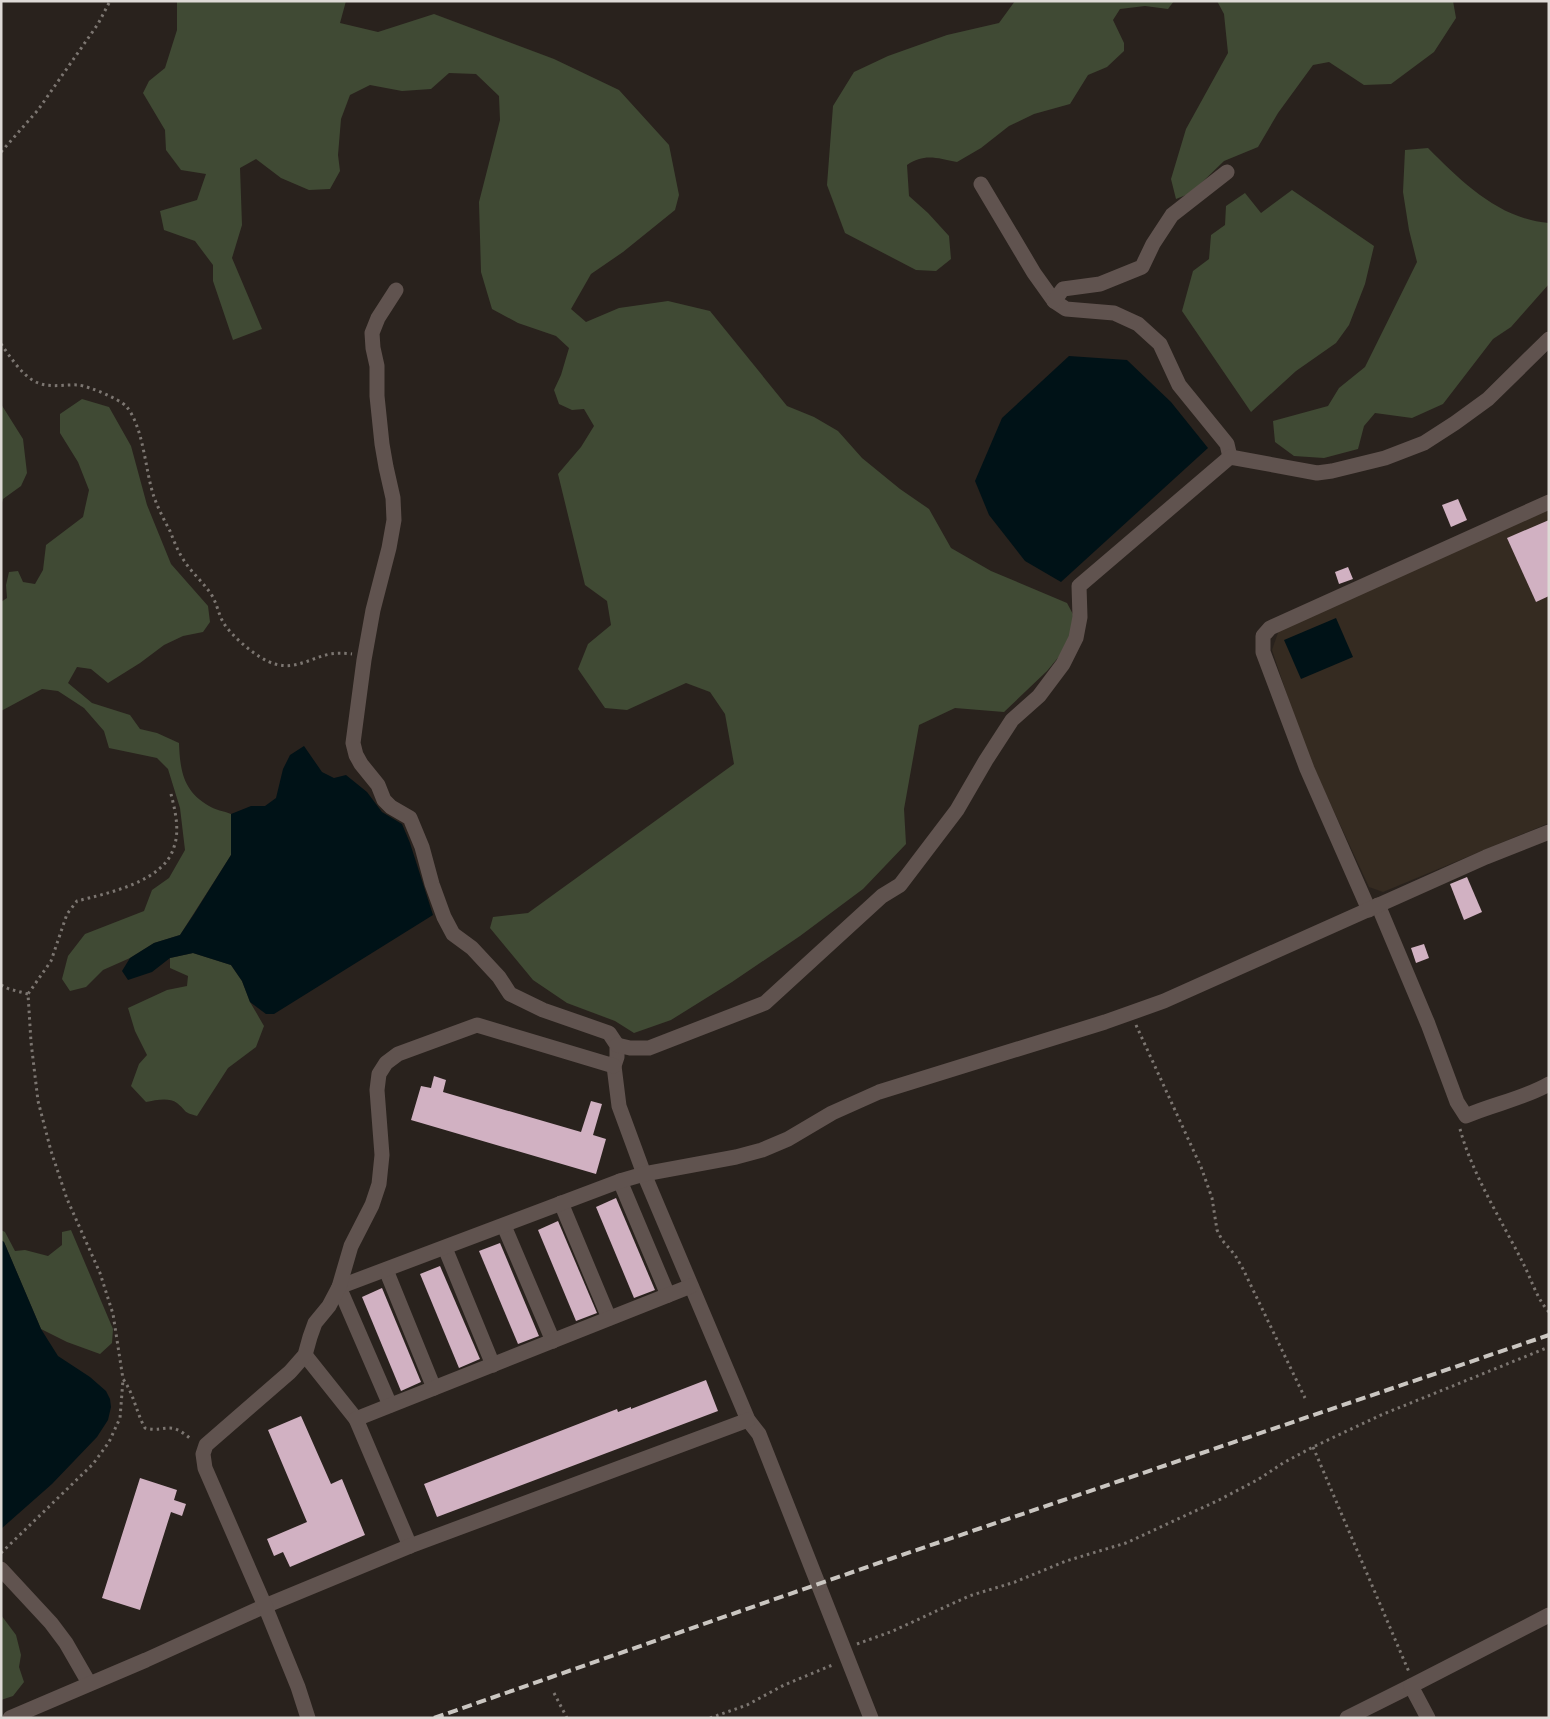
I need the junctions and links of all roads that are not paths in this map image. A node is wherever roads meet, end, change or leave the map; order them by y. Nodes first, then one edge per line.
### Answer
1 (1227, 172) dead end
2 (981, 184) dead end
3 (396, 290) dead end
4 (1054, 301) junction
5 (1549, 339) edge
6 (1230, 457) junction
7 (1549, 502) edge
8 (1549, 832) edge
9 (1373, 908) junction
10 (617, 1044) junction
11 (614, 1066) junction
12 (1549, 1084) edge
13 (644, 1174) junction
14 (620, 1181) junction
15 (560, 1203) junction
16 (504, 1226) junction
17 (445, 1248) junction
18 (386, 1270) junction
19 (691, 1286) junction
20 (339, 1287) junction
21 (668, 1295) junction
22 (609, 1318) junction
23 (553, 1341) junction
24 (305, 1355) junction
25 (493, 1365) junction
26 (434, 1388) junction
27 (390, 1405) junction
28 (356, 1419) junction
29 (748, 1420) junction
30 (410, 1546) junction
31 (1, 1569) edge
32 (265, 1606) junction
33 (1549, 1615) edge
34 (89, 1683) junction
35 (1413, 1685) junction
36 (10, 1718) edge
37 (308, 1718) edge
38 (871, 1718) edge
39 (1347, 1718) edge
40 (1428, 1718) edge

1 - 4 street
2 - 4 street
3 - 10 street
4 - 6 street
5 - 6 street
6 - 10 street
7 - 9 street
8 - 9 street
9 - 12 street
9 - 13 street
10 - 11 street
11 - 13 street
11 - 20 street
13 - 14 street
13 - 19 street
14 - 15 street
14 - 21 street
15 - 16 street
15 - 22 street
16 - 17 street
16 - 23 street
17 - 18 street
17 - 25 street
18 - 20 street
18 - 26 street
19 - 21 street
19 - 29 street
20 - 24 street
20 - 27 street
21 - 22 street
22 - 23 street
23 - 25 street
24 - 28 street
24 - 32 street
25 - 26 street
26 - 27 street
27 - 28 street
28 - 30 street
29 - 30 street
29 - 38 street
30 - 32 street
31 - 34 street
32 - 34 street
32 - 37 street
33 - 35 street
34 - 36 street
35 - 39 street
35 - 40 street

